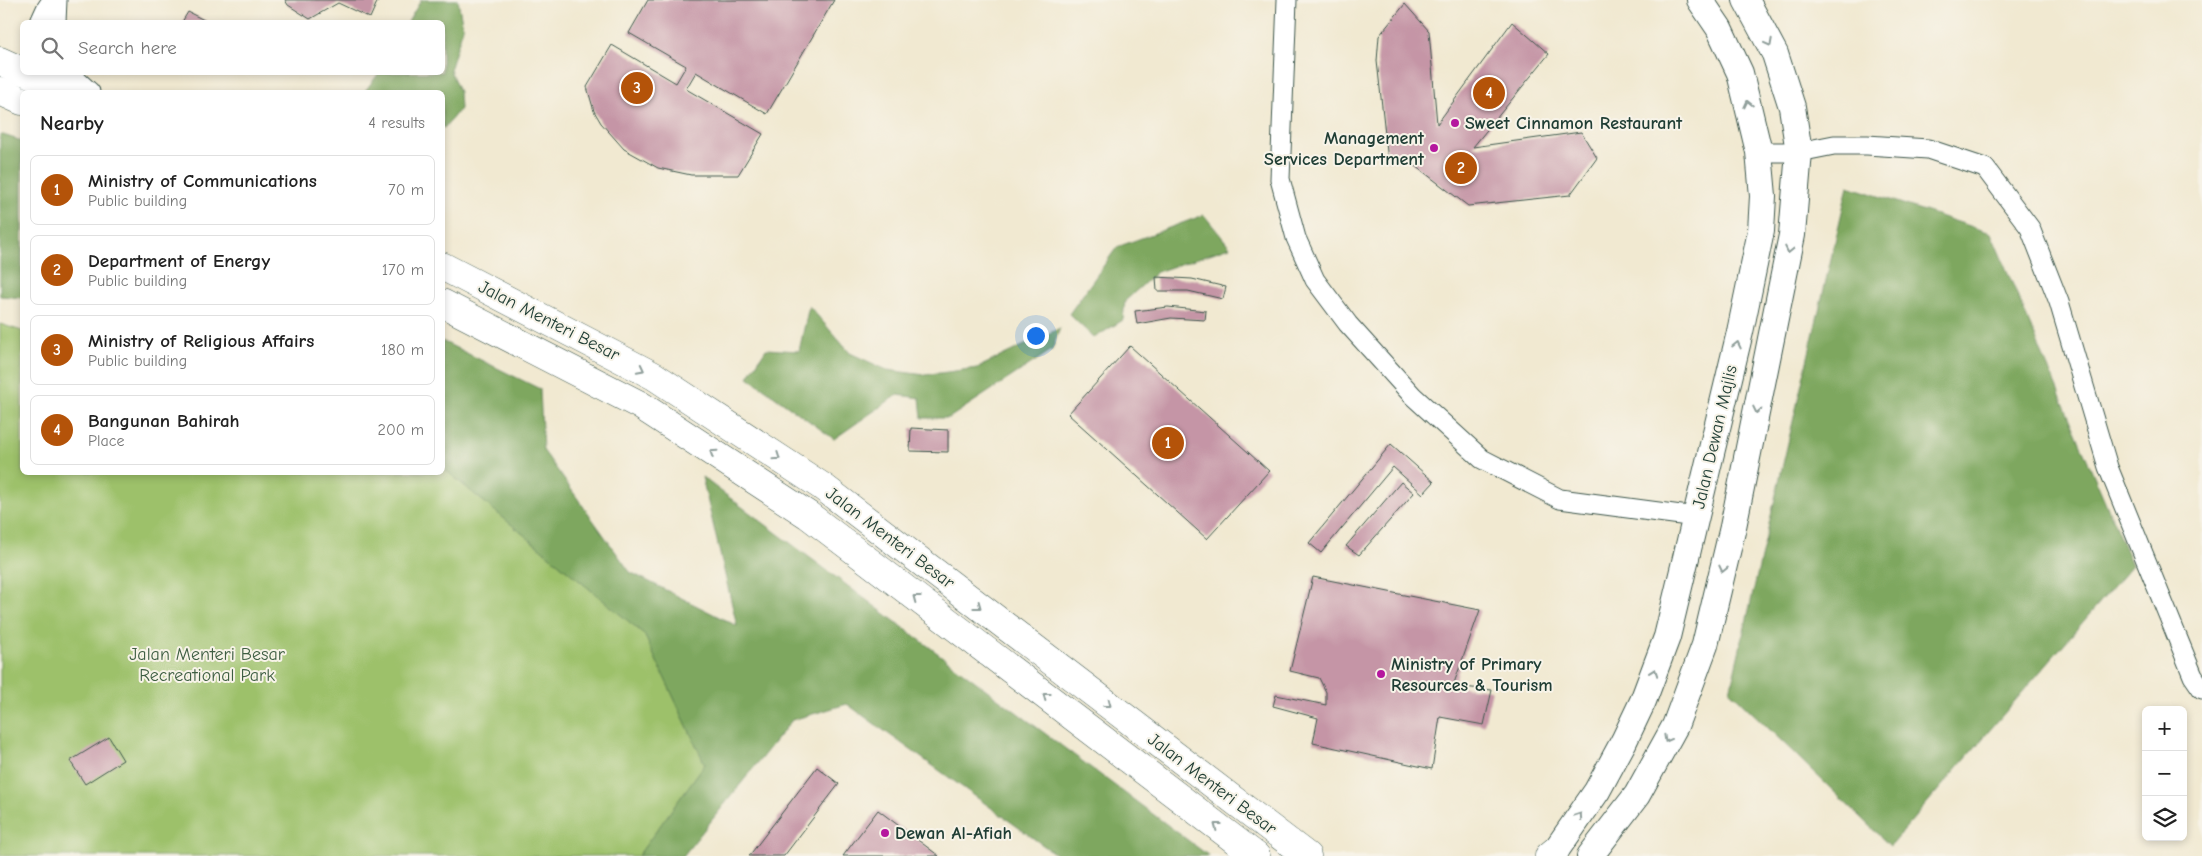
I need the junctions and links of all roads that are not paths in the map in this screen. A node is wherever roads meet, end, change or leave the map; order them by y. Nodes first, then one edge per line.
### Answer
1 (52, 0) edge
2 (57, 0) edge
3 (1287, 0) edge
4 (1700, 0) edge
5 (1746, 0) edge
6 (41, 20) edge
7 (56, 20) edge
8 (0, 61) edge
9 (20, 69) edge
10 (21, 75) edge
11 (33, 75) edge
12 (71, 75) edge
13 (66, 90) edge
14 (88, 90) edge
15 (15, 98) edge
16 (1759, 152) junction
17 (1799, 152) junction
18 (1762, 196) junction
19 (1797, 202) junction
20 (445, 268) edge
21 (445, 305) edge
22 (1696, 517) junction
23 (2202, 689) edge
24 (1305, 853) edge
25 (1552, 854) edge
26 (1256, 856) edge
27 (1590, 856) edge

1 - 6 street
2 - 7 street
3 - 22 street
16 -> 4 street, Jalan Dewan Majlis
5 -> 17 street, Jalan Dewan Majlis
8 - 9 main road
10 - 15 street
11 - 13 main road
12 - 14 street
16 - 17 street
16 - 18 street, Jalan Dewan Majlis
17 - 19 street, Jalan Dewan Majlis
17 - 23 street
18 - 19 street
22 -> 18 street, Jalan Dewan Majlis
19 -> 27 street, Jalan Dewan Majlis
20 -> 24 main road, Jalan Menteri Besar
26 -> 21 main road, Jalan Menteri Besar
25 -> 22 street, Jalan Dewan Majlis

